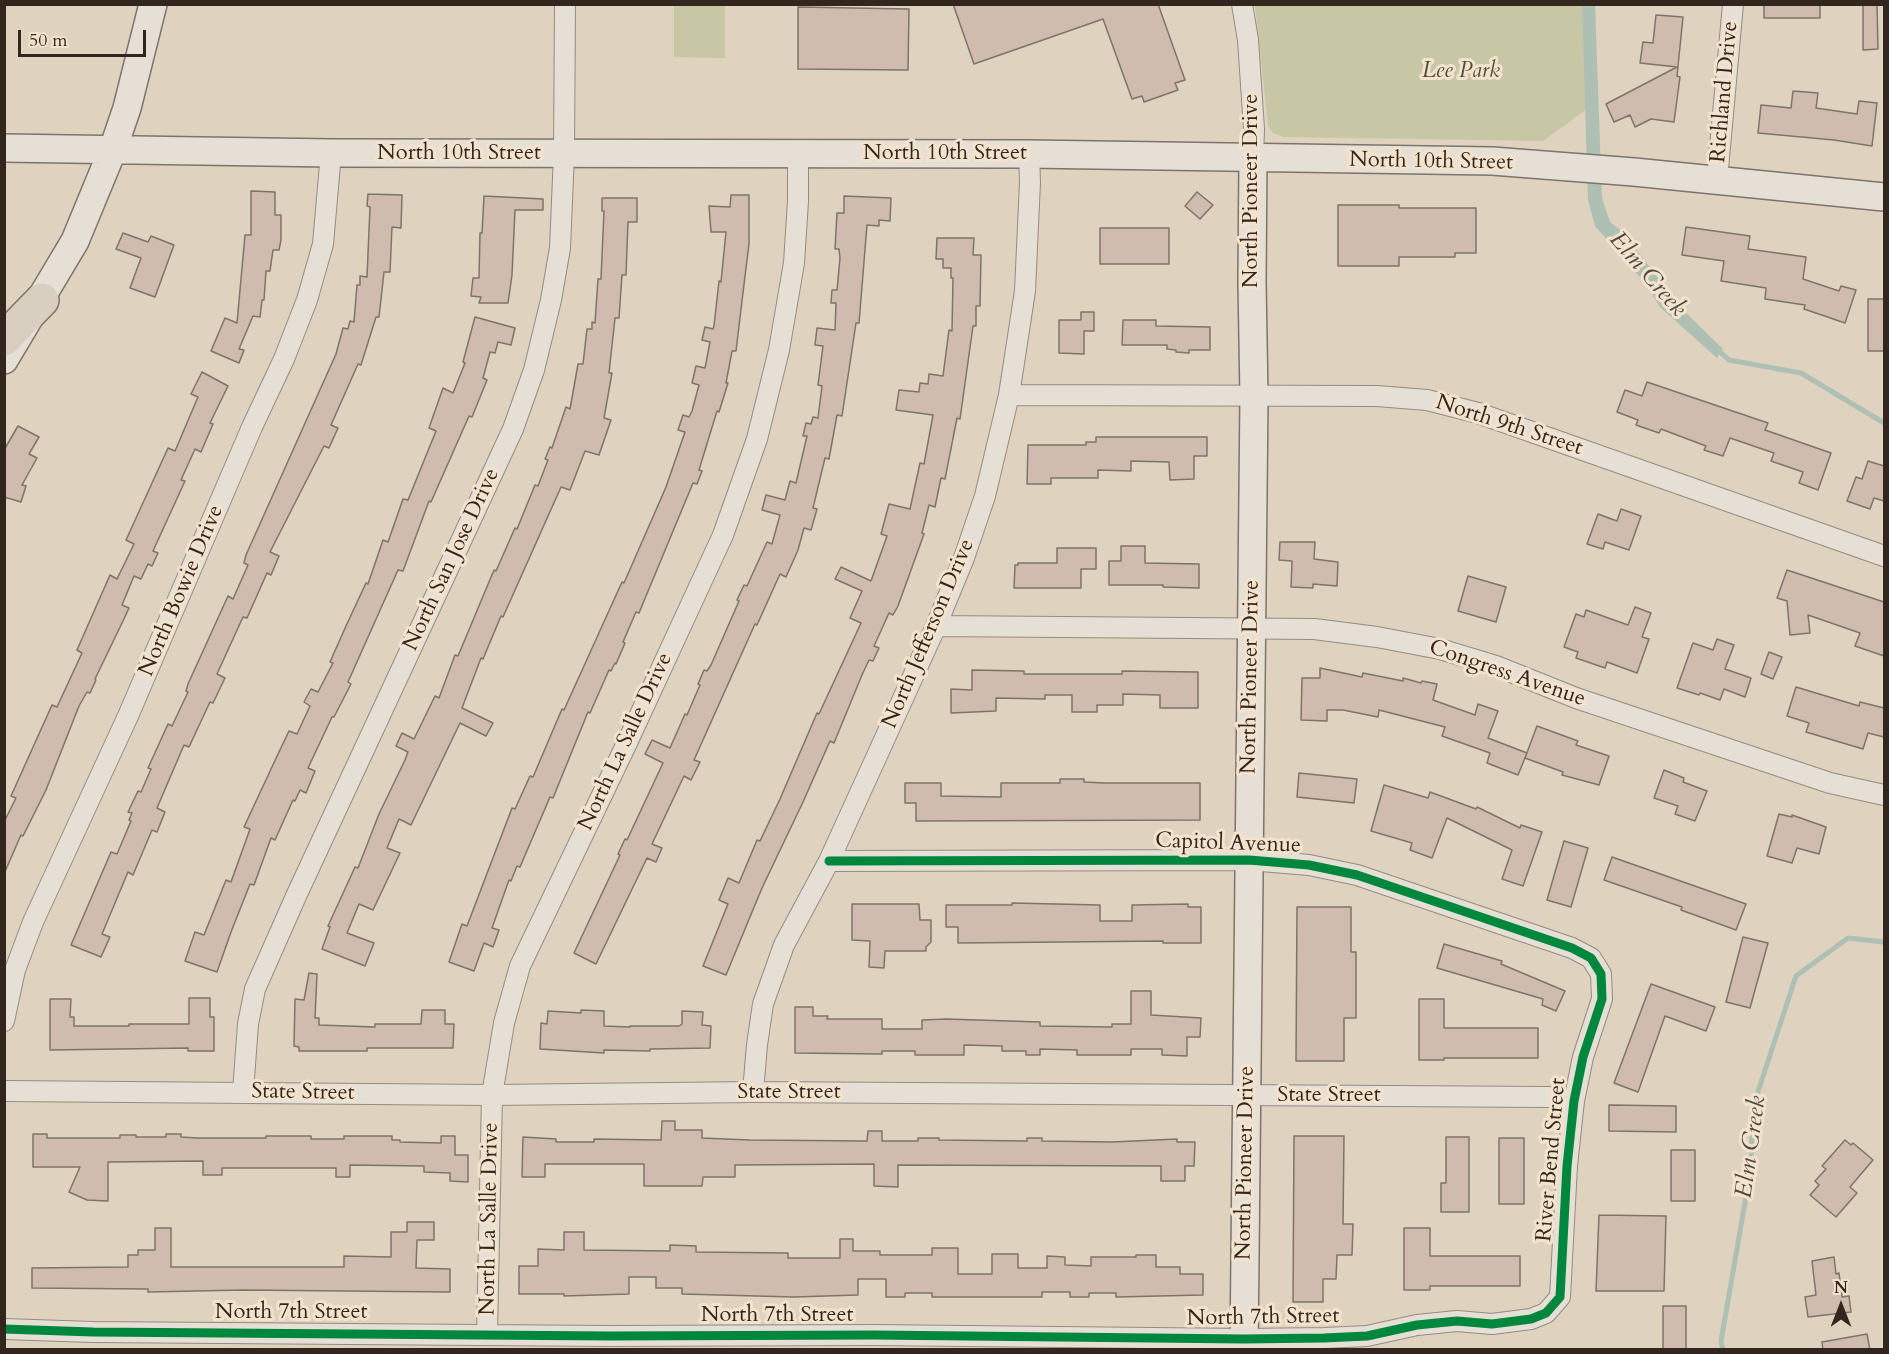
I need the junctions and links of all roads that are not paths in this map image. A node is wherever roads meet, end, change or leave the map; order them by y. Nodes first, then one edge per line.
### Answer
1 (153, 4) edge
2 (565, 4) edge
3 (1242, 4) edge
4 (1733, 4) edge
5 (4, 148) edge
6 (113, 149) junction
7 (331, 153) junction
8 (564, 154) junction
9 (798, 154) junction
10 (1029, 154) junction
11 (1253, 158) junction
12 (1717, 180) junction
13 (1884, 197) edge
14 (42, 300) junction
15 (4, 339) edge
16 (4, 360) edge
17 (1009, 395) junction
18 (1254, 397) junction
19 (1884, 556) edge
20 (936, 626) junction
21 (1252, 628) junction
22 (1884, 795) edge
23 (1249, 860) junction
24 (828, 861) junction
25 (1601, 974) joint
26 (4, 1021) edge
27 (4, 1090) edge
28 (243, 1092) junction
29 (753, 1092) junction
30 (492, 1095) junction
31 (1246, 1096) junction
32 (1574, 1101) junction
33 (1546, 1313) joint
34 (4, 1329) edge
35 (487, 1334) junction
36 (93, 1341) edge
37 (351, 1341) edge
38 (873, 1342) edge
39 (610, 1343) edge
40 (1244, 1344) edge

1 - 6 main road
2 - 8 street, North San Jose Drive
3 - 11 street, North Pioneer Drive
4 - 12 street, Richland Drive
5 - 6 main road, North 10th Street
6 - 7 main road, North 10th Street
6 - 14 main road
7 - 8 main road, North 10th Street
7 - 26 street, North Bowie Drive
8 - 9 main road, North 10th Street
8 - 28 street, North San Jose Drive
9 - 10 main road, North 10th Street
9 - 30 street, North La Salle Drive
10 - 11 main road, North 10th Street
10 - 17 street, North Jefferson Drive
11 - 12 main road, North 10th Street
11 - 18 main road, North Pioneer Drive
12 - 13 main road, North 10th Street
14 - 15 highway
14 - 16 main road
17 - 18 street, North 9th Street
17 - 20 street, North Jefferson Drive
18 - 19 street, North 9th Street
18 - 21 main road, North Pioneer Drive
20 - 21 street, Congress Avenue
20 - 24 street, North Jefferson Drive
21 - 22 street, Congress Avenue
21 - 23 main road, North Pioneer Drive
23 - 24 street, Capitol Avenue
23 - 25 street, Capitol Avenue
23 - 31 main road, North Pioneer Drive
24 - 29 street, North Jefferson Drive
25 - 32 street, River Bend Street
27 - 28 street, State Street
28 - 30 street, State Street
29 - 30 street, State Street
29 - 31 street, State Street
30 - 35 street, North La Salle Drive
31 - 32 street, State Street
31 - 40 main road, North Pioneer Drive
32 - 33 street, River Bend Street
33 - 40 street, North 7th Street
34 - 36 street, North 7th Street
35 - 37 street, North 7th Street
35 - 39 street, North 7th Street
36 - 37 street, North 7th Street
38 - 39 street, North 7th Street
38 - 40 street, North 7th Street

